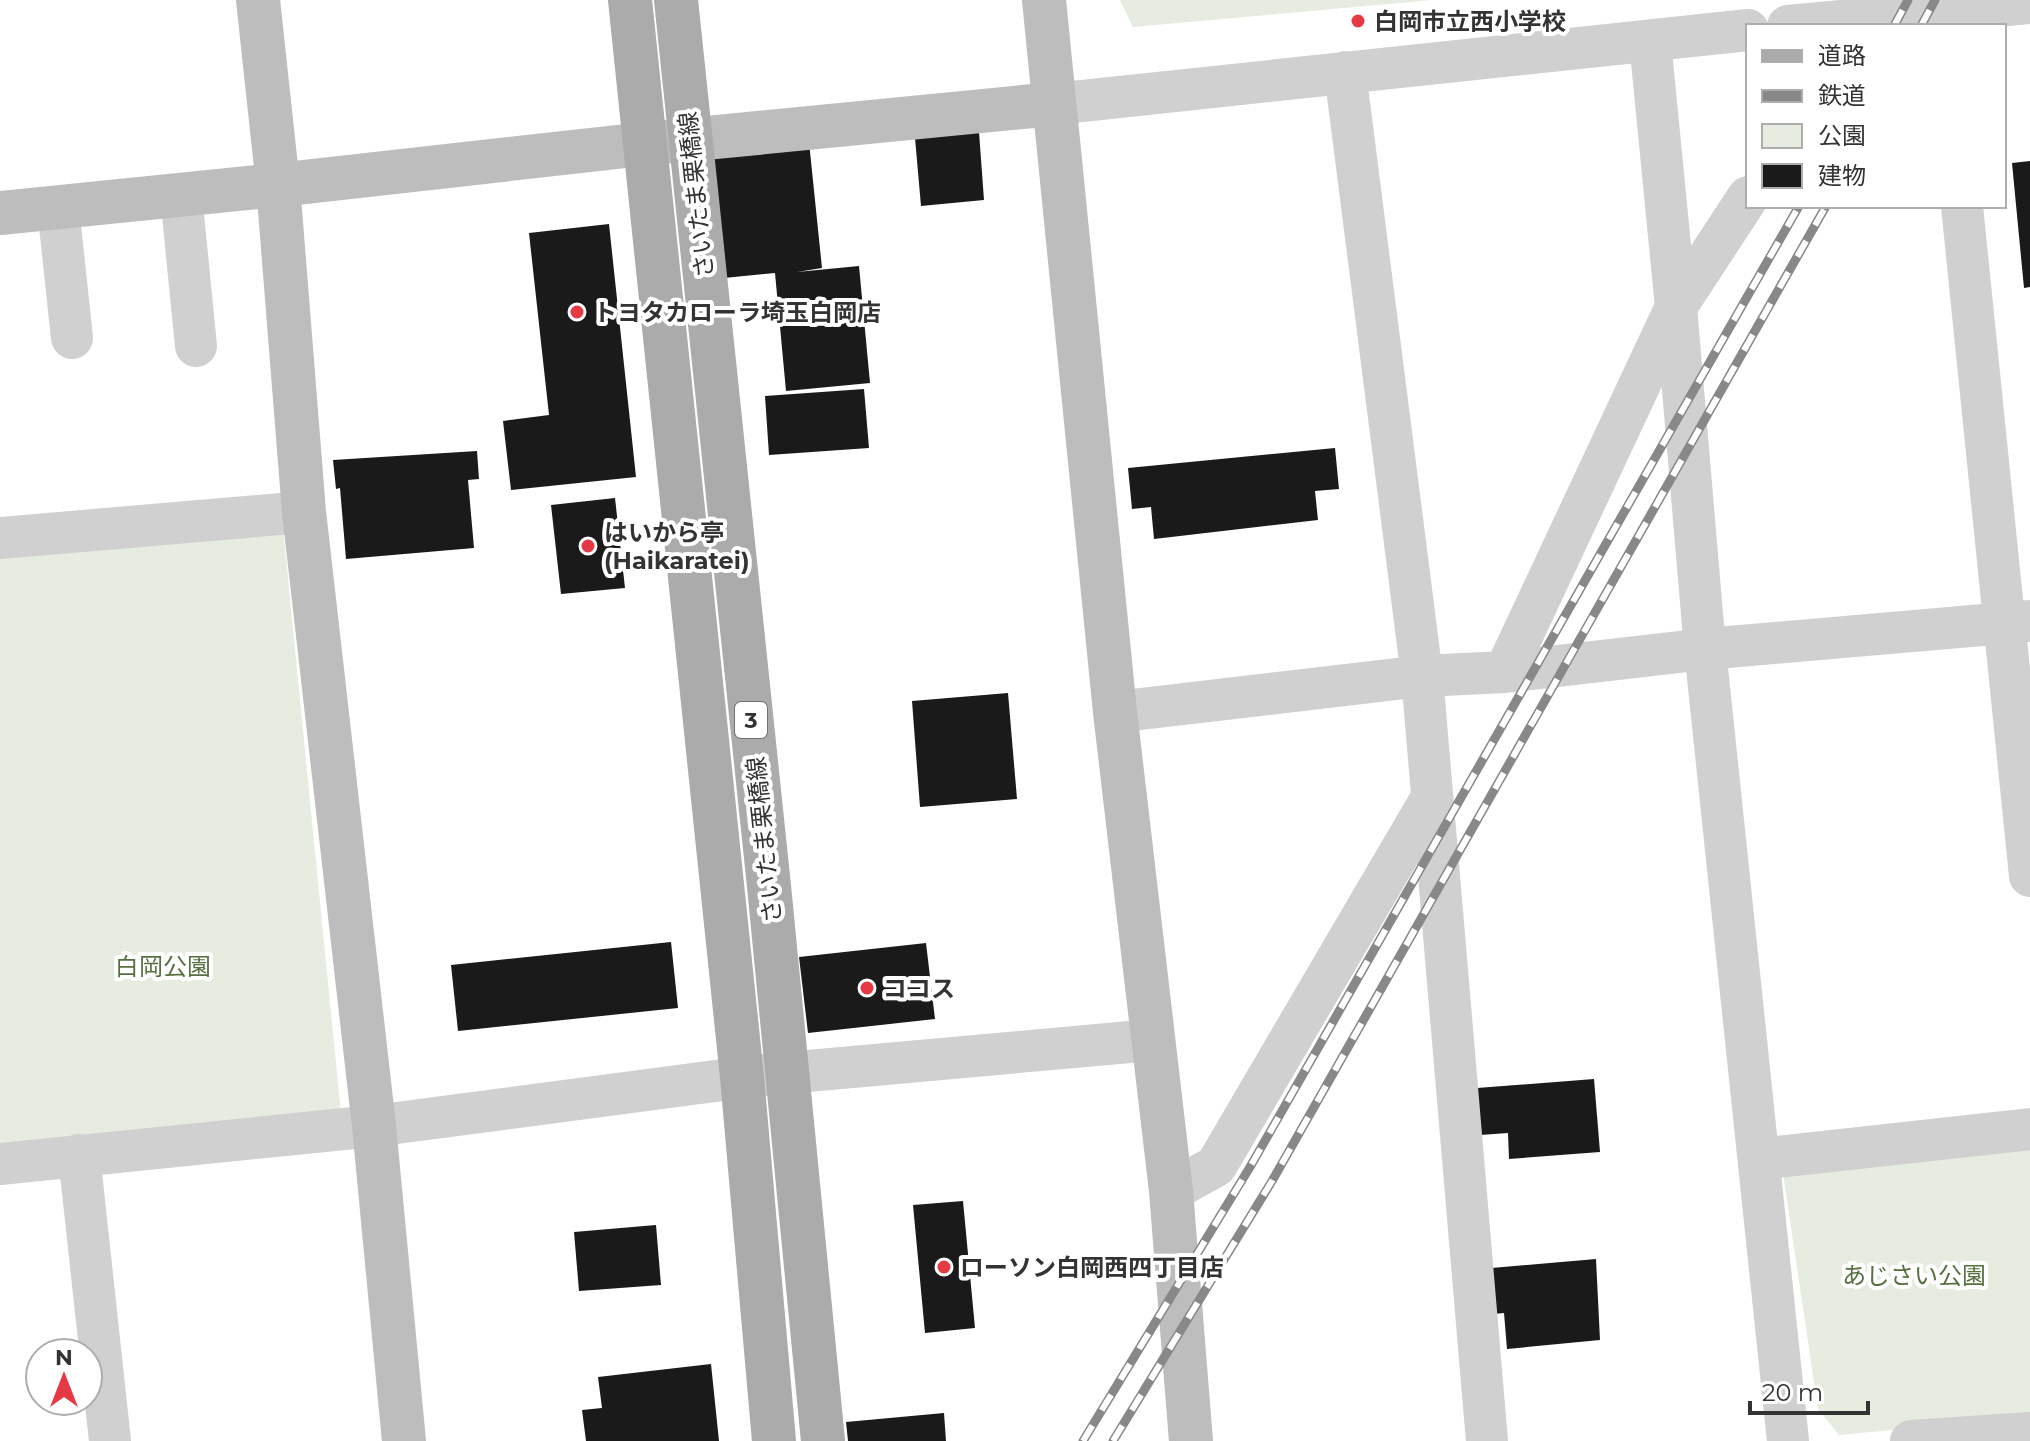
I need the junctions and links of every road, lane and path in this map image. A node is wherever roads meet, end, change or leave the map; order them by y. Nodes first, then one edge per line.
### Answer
1 (258, 0) edge
2 (630, 0) edge
3 (676, 0) edge
4 (1044, 0) edge
5 (2030, 3) edge
6 (1866, 15) edge
7 (1943, 18) edge
8 (1802, 24) edge
9 (1746, 30) edge
10 (1650, 41) junction
11 (1345, 72) junction
12 (1054, 104) junction
13 (690, 141) junction
14 (644, 144) junction
15 (278, 185) junction
16 (181, 195) junction
17 (1746, 200) edge
18 (58, 207) junction
19 (1962, 208) edge
20 (0, 213) edge
21 (1676, 307) junction
22 (72, 338) dead end
23 (196, 346) dead end
24 (304, 512) junction
25 (0, 538) edge
26 (2017, 623) edge
27 (1705, 649) junction
28 (1505, 672) junction
29 (1422, 676) junction
30 (1115, 712) junction
31 (1431, 799) junction
32 (2030, 876) edge
33 (1152, 1040) junction
34 (787, 1075) junction
35 (742, 1077) junction
36 (374, 1126) junction
37 (2030, 1129) edge
38 (79, 1155) junction
39 (1759, 1159) junction
40 (0, 1164) edge
41 (1171, 1191) junction
42 (2030, 1433) edge
43 (110, 1441) edge
44 (404, 1441) edge
45 (774, 1441) edge
46 (823, 1441) edge
47 (1191, 1441) edge
48 (1487, 1441) edge
49 (1788, 1441) edge
50 (1911, 1441) edge

1 - 15 street
2 - 14 main road, さいたま栗橋線 / 3
3 - 13 main road, さいたま栗橋線 / 3
4 - 12 street
5 - 7 street
6 - 7 street
6 - 8 street
9 - 10 street
10 - 11 street
10 - 21 street
11 - 12 street
11 - 29 street
12 - 13 street
12 - 30 street
13 - 14 street
13 - 34 main road, さいたま栗橋線 / 3
14 - 15 street
14 - 35 main road, さいたま栗橋線 / 3
15 - 16 street
15 - 24 street
16 - 18 street
16 - 23 street
17 - 21 street
18 - 20 street
18 - 22 street
19 - 26 street
21 - 27 street
21 - 28 street
24 - 25 street
24 - 36 street
26 - 27 street
26 - 32 street
27 - 28 street
27 - 39 street
28 - 29 street
29 - 30 street
29 - 31 street
30 - 33 street
31 - 41 street
31 - 48 street
33 - 34 street
33 - 41 street
34 - 35 street
34 - 46 main road, さいたま栗橋線 / 3
35 - 36 street
35 - 45 main road, さいたま栗橋線 / 3
36 - 38 street
36 - 44 street
37 - 39 street
38 - 40 street
38 - 43 street
39 - 49 street
41 - 47 street
42 - 50 street

